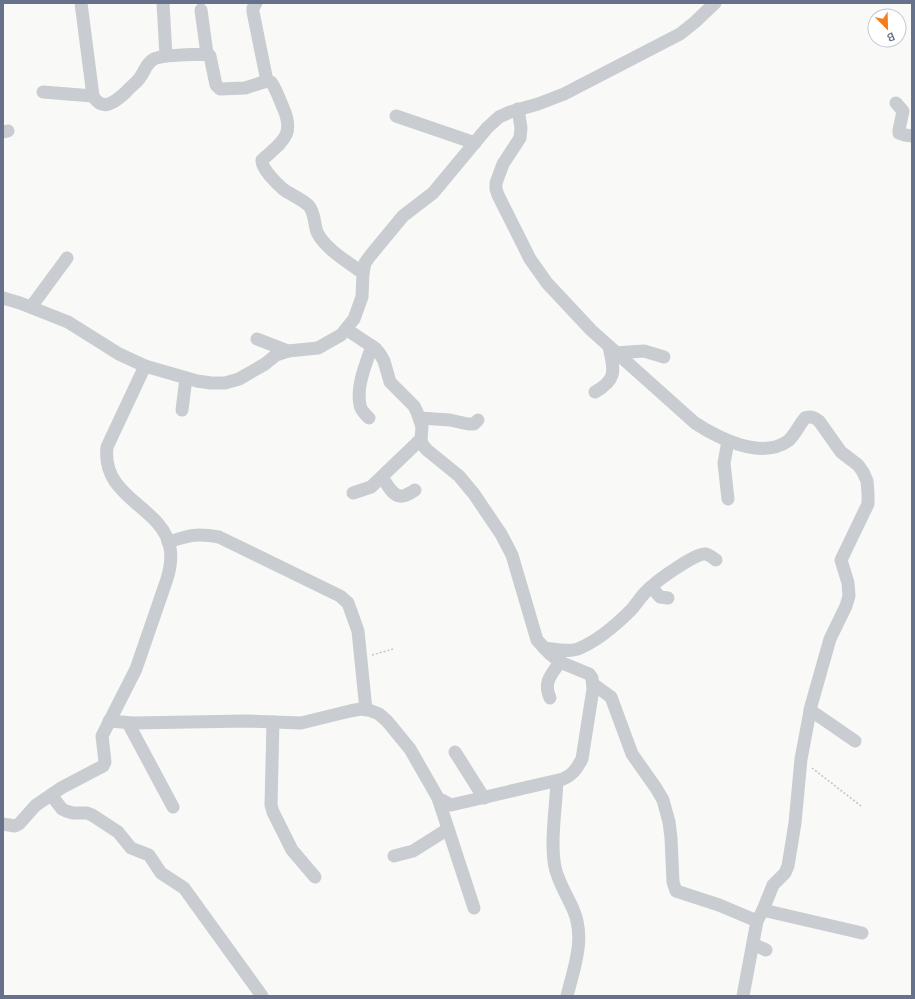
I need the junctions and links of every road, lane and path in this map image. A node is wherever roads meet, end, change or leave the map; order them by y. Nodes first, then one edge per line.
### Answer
1 (81, 3) edge
2 (163, 3) edge
3 (256, 3) edge
4 (715, 3) edge
5 (201, 10) dead end
6 (207, 54) junction
7 (166, 56) junction
8 (267, 81) junction
9 (43, 92) dead end
10 (93, 96) junction
11 (896, 103) dead end
12 (518, 109) junction
13 (396, 116) dead end
14 (912, 136) edge
15 (475, 143) junction
16 (67, 258) dead end
17 (363, 273) junction
18 (3, 298) edge
19 (31, 307) junction
20 (346, 329) junction
21 (257, 339) dead end
22 (372, 346) junction
23 (612, 350) junction
24 (288, 351) junction
25 (664, 357) dead end
26 (145, 366) junction
27 (186, 378) junction
28 (595, 392) dead end
29 (182, 410) dead end
30 (369, 418) dead end
31 (420, 418) junction
32 (478, 420) dead end
33 (421, 439) junction
34 (728, 441) junction
35 (382, 477) junction
36 (415, 490) dead end
37 (353, 493) dead end
38 (728, 499) dead end
39 (168, 542) junction
40 (716, 560) dead end
41 (651, 587) junction
42 (668, 598) dead end
43 (544, 648) junction
44 (393, 649) dead end
45 (361, 657) junction
46 (560, 662) junction
47 (593, 684) junction
48 (550, 698) dead end
49 (366, 710) junction
50 (810, 710) junction
51 (109, 721) junction
52 (273, 722) junction
53 (128, 723) junction
54 (856, 741) dead end
55 (455, 752) dead end
56 (801, 759) junction
57 (557, 781) junction
58 (51, 795) junction
59 (438, 798) junction
60 (484, 798) junction
61 (861, 806) dead end
62 (173, 807) dead end
63 (3, 824) edge
64 (448, 829) junction
65 (394, 856) dead end
66 (315, 877) dead end
67 (474, 908) dead end
68 (760, 916) junction
69 (862, 933) dead end
70 (753, 944) junction
71 (766, 950) dead end
72 (262, 996) edge
73 (567, 996) edge
74 (743, 996) edge

1 - 10 street
2 - 7 street
3 - 8 street
4 - 12 street
5 - 6 street
6 - 7 street
6 - 8 street
7 - 10 street
8 - 17 street
9 - 10 street
11 - 14 street
12 - 15 street
12 - 23 street
13 - 15 street
15 - 17 street
16 - 19 street
17 - 20 street
18 - 19 street
19 - 26 street
20 - 22 street
20 - 24 street
21 - 24 street
22 - 30 street
22 - 31 street
23 - 25 street
23 - 28 street
23 - 34 street
24 - 27 street
26 - 27 street
26 - 39 street
27 - 29 street
31 - 32 street
31 - 33 street
33 - 35 street
33 - 43 street
34 - 38 street
34 - 50 street
35 - 36 street
35 - 37 street
39 - 45 street
39 - 51 street
40 - 41 street
41 - 42 street
41 - 43 street
43 - 46 street
44 - 45 path
45 - 49 street
46 - 47 street
46 - 48 street
47 - 57 street
47 - 68 street
49 - 52 street
49 - 59 street
50 - 54 street
50 - 56 street
51 - 53 street
51 - 58 street
52 - 53 street
52 - 66 street
53 - 62 street
55 - 60 street
56 - 61 path
56 - 68 street
57 - 60 street
57 - 73 street
58 - 63 street
58 - 72 street
59 - 60 street
59 - 64 street
64 - 65 street
64 - 67 street
68 - 69 street
68 - 70 street
70 - 71 street
70 - 74 street

